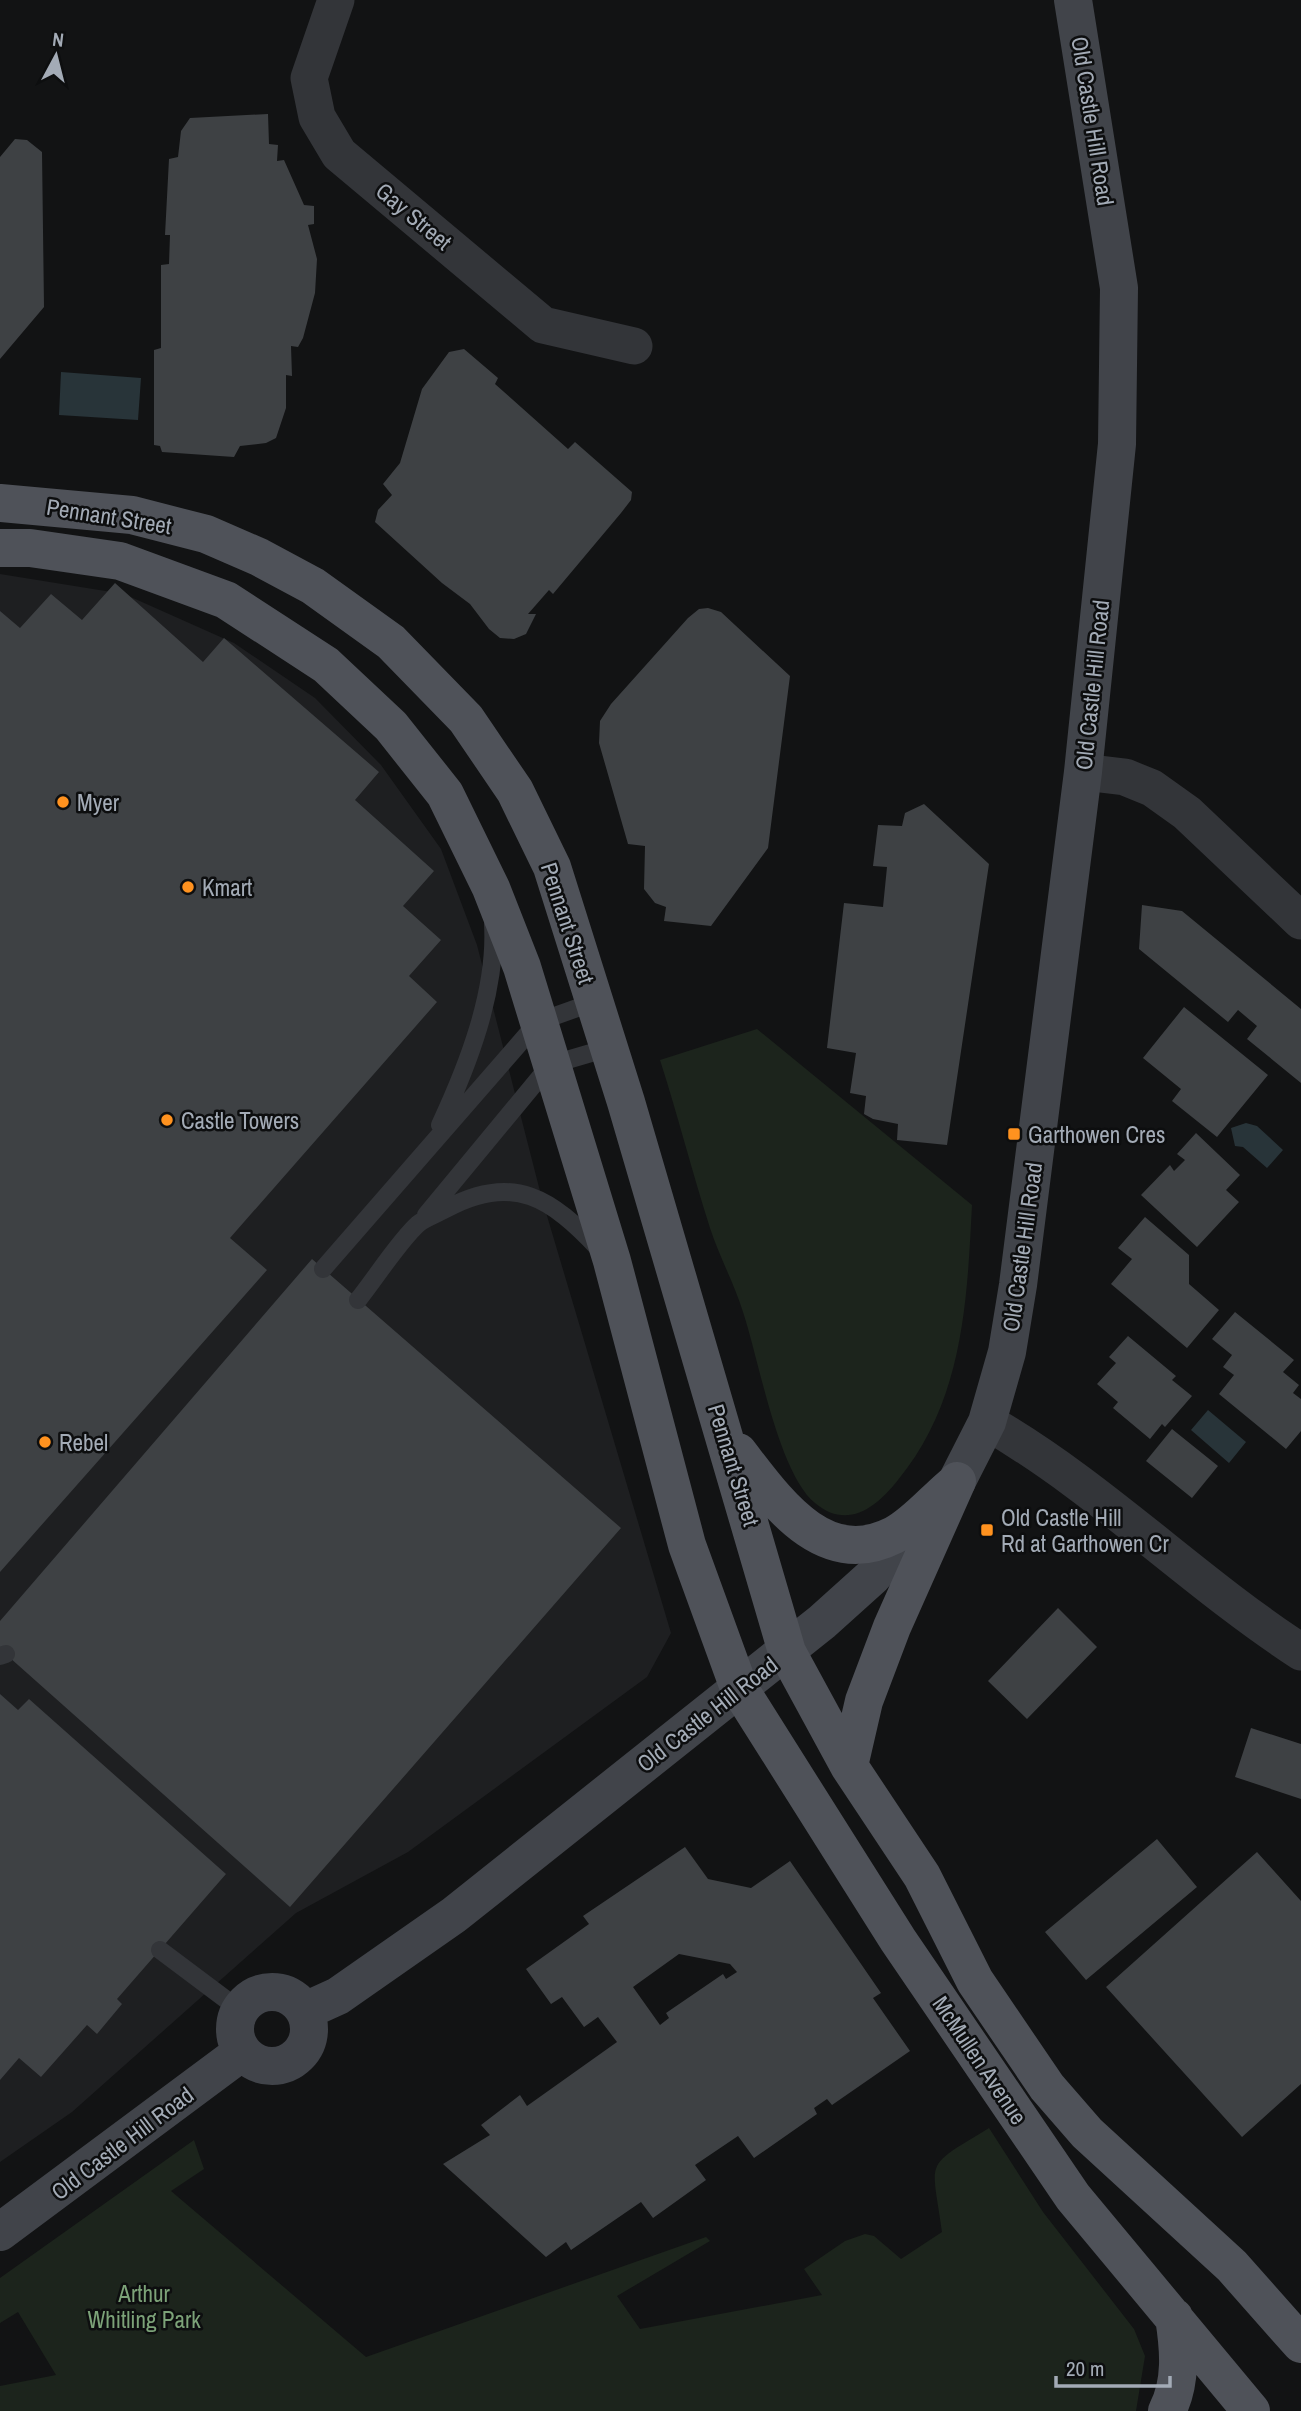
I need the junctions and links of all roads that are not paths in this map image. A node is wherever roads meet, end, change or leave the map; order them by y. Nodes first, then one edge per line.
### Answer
1 (336, 0) edge
2 (1073, 0) edge
3 (634, 346) dead end
4 (0, 503) edge
5 (0, 548) edge
6 (1083, 772) junction
7 (491, 888) junction
8 (1301, 920) edge
9 (594, 1003) junction
10 (538, 1022) junction
11 (608, 1048) junction
12 (550, 1065) junction
13 (428, 1150) junction
14 (418, 1224) junction
15 (612, 1261) junction
16 (323, 1269) dead end
17 (358, 1300) dead end
18 (987, 1422) junction
19 (724, 1434) junction
20 (957, 1481) junction
21 (787, 1652) junction
22 (1301, 1652) edge
23 (738, 1688) junction
24 (849, 1766) junction
25 (160, 1950) dead end
26 (240, 2010) junction
27 (305, 2011) junction
28 (243, 2052) junction
29 (0, 2232) edge
30 (1174, 2318) junction
31 (1301, 2344) edge
32 (1167, 2411) edge
33 (1251, 2411) edge

1 - 3 street, Gay Street
2 - 6 street, Old Castle Hill Road
4 - 9 main road, Pennant Street
5 - 7 main road, Pennant Street
6 - 8 street
6 - 18 street, Old Castle Hill Road
7 - 10 main road, Pennant Street
7 - 13 lane
9 - 10 lane
9 - 11 main road, Pennant Street
10 - 12 main road, Pennant Street
10 - 13 lane
11 - 12 lane
11 - 19 main road, Pennant Street
12 - 14 lane
12 - 15 main road, Pennant Street
13 - 16 lane
14 - 15 lane
14 - 17 lane
15 - 23 main road, Pennant Street
18 - 20 street, Old Castle Hill Road
18 - 22 street
19 - 20 main road
19 - 21 main road, Pennant Street
20 - 21 street, Old Castle Hill Road
20 - 24 main road
21 - 23 street, Old Castle Hill Road
21 - 24 main road, McMullen Avenue
23 - 27 street, Old Castle Hill Road
23 - 30 main road, McMullen Avenue
24 - 31 main road, McMullen Avenue
25 - 26 lane
26 - 27 street
26 - 28 street
27 - 28 street
28 - 29 street, Old Castle Hill Road
30 - 32 main road
30 - 33 main road, McMullen Avenue

